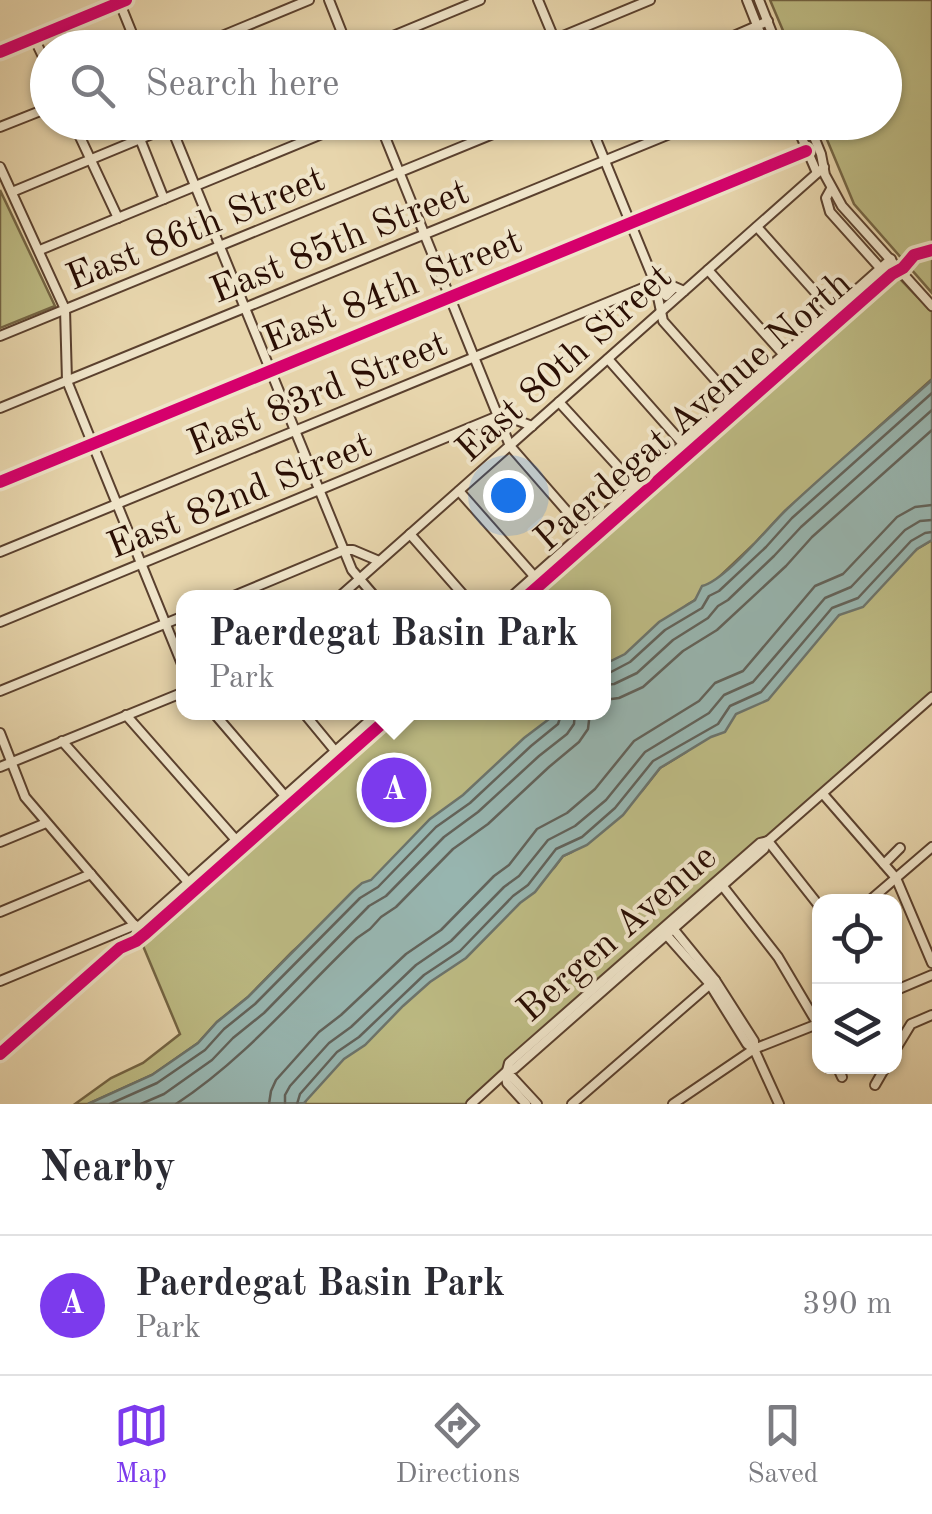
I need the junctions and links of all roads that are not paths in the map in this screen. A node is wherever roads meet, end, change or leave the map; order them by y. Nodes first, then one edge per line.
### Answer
1 (309, 0) edge
2 (328, 0) edge
3 (480, 0) edge
4 (538, 0) edge
5 (650, 0) edge
6 (747, 0) edge
7 (759, 0) edge
8 (122, 1) edge
9 (768, 21) junction
10 (758, 26) junction
11 (53, 30) edge
12 (132, 30) edge
13 (237, 30) edge
14 (340, 30) edge
15 (408, 30) edge
16 (551, 30) edge
17 (584, 30) edge
18 (749, 30) edge
19 (759, 30) edge
20 (771, 30) edge
21 (30, 40) edge
22 (0, 52) edge
23 (30, 115) edge
24 (0, 127) edge
25 (82, 140) edge
26 (140, 140) joint
27 (176, 140) edge
28 (309, 140) edge
29 (386, 140) edge
30 (479, 140) edge
31 (595, 140) edge
32 (655, 140) edge
33 (802, 140) edge
34 (815, 140) edge
35 (806, 152) junction
36 (92, 159) junction
37 (604, 161) junction
38 (0, 167) edge
39 (820, 170) junction
40 (400, 173) junction
41 (195, 187) junction
42 (831, 189) junction
43 (12, 192) junction
44 (164, 199) junction
45 (118, 218) junction
46 (630, 224) junction
47 (757, 228) junction
48 (425, 235) junction
49 (219, 247) junction
50 (40, 250) junction
51 (891, 259) junction
52 (881, 269) junction
53 (708, 270) junction
54 (654, 280) junction
55 (684, 291) junction
56 (450, 297) junction
57 (932, 306) edge
58 (245, 309) junction
59 (66, 310) junction
60 (661, 312) junction
61 (833, 312) junction
62 (0, 336) edge
63 (784, 355) junction
64 (475, 357) junction
65 (608, 359) junction
66 (270, 371) junction
67 (67, 381) junction
68 (734, 401) junction
69 (559, 402) junction
70 (0, 408) edge
71 (498, 416) junction
72 (532, 426) junction
73 (295, 431) junction
74 (92, 444) junction
75 (684, 445) junction
76 (510, 446) junction
77 (0, 482) edge
78 (319, 490) junction
79 (639, 490) junction
80 (459, 491) junction
81 (116, 504) junction
82 (585, 532) junction
83 (410, 534) junction
84 (344, 550) junction
85 (0, 552) edge
86 (380, 560) junction
87 (140, 564) junction
88 (534, 576) junction
89 (360, 579) junction
90 (247, 590) edge
91 (347, 590) edge
92 (369, 590) edge
93 (459, 590) edge
94 (519, 590) edge
95 (176, 619) edge
96 (0, 622) edge
97 (165, 624) junction
98 (176, 650) edge
99 (0, 692) edge
100 (176, 695) edge
101 (932, 698) edge
102 (126, 715) junction
103 (220, 720) edge
104 (309, 720) edge
105 (370, 720) edge
106 (0, 733) edge
107 (62, 741) junction
108 (336, 752) junction
109 (12, 762) junction
110 (0, 767) edge
111 (823, 794) junction
112 (285, 796) junction
113 (46, 824) junction
114 (236, 840) junction
115 (768, 841) junction
116 (0, 842) edge
117 (932, 847) edge
118 (900, 848) dead end
119 (884, 864) junction
120 (91, 874) junction
121 (896, 878) junction
122 (188, 882) junction
123 (719, 882) junction
124 (877, 894) edge
125 (812, 897) edge
126 (0, 912) edge
127 (136, 927) junction
128 (667, 928) junction
129 (932, 963) edge
130 (932, 975) edge
131 (0, 981) edge
132 (712, 981) junction
133 (902, 988) edge
134 (812, 1013) edge
135 (932, 1015) edge
136 (812, 1028) edge
137 (902, 1039) edge
138 (754, 1049) junction
139 (0, 1054) edge
140 (506, 1074) junction
141 (841, 1074) edge
142 (882, 1074) edge
143 (842, 1077) dead end
144 (875, 1086) dead end
145 (471, 1104) edge
146 (526, 1104) edge
147 (537, 1104) edge
148 (572, 1104) edge
149 (673, 1104) edge
150 (780, 1104) edge

1 - 13 street
2 - 14 street
3 - 15 street
4 - 16 street
5 - 17 street
6 - 10 street
7 - 9 street
8 - 11 street
8 - 12 street
9 - 10 street
9 - 20 street
10 - 18 street
10 - 19 street
21 - 22 street
23 - 24 street
25 - 36 street
26 - 36 street
26 - 44 street
27 - 41 street
28 - 41 street
29 - 40 street
30 - 40 street, East 86th Street
31 - 37 street
32 - 37 street, East 85th Street
33 - 35 street
34 - 39 street
35 - 39 street
35 - 46 street, East 84th Street
36 - 43 street
36 - 45 street
37 - 46 street
37 - 48 street, East 85th Street
38 - 43 street
39 - 42 street
39 - 47 street, East 80th Street
40 - 48 street
40 - 49 street, East 86th Street
41 - 44 street
41 - 49 street
42 - 51 street
42 - 52 street
43 - 50 street
44 - 45 street
45 - 50 street
46 - 54 street
46 - 56 street, East 84th Street
47 - 53 street, East 80th Street
47 - 61 street
48 - 56 street
48 - 58 street, East 85th Street
49 - 58 street
49 - 59 street, East 86th Street
50 - 59 street
51 - 52 street, Paerdegat Avenue North
51 - 57 street
52 - 61 street, Paerdegat Avenue North
53 - 55 street, East 80th Street
53 - 63 street
54 - 55 street
54 - 60 street
54 - 64 street, East 83rd Street
55 - 60 street, East 80th Street
56 - 64 street
56 - 66 street, East 84th Street
58 - 66 street
58 - 67 street, East 85th Street
59 - 62 street, East 86th Street
59 - 67 street
60 - 65 street, East 80th Street
60 - 68 street
61 - 63 street, Paerdegat Avenue North
63 - 68 street, Paerdegat Avenue North
64 - 71 street
64 - 73 street, East 83rd Street
65 - 69 street, East 80th Street
65 - 75 street
66 - 73 street
66 - 74 street, East 84th Street
67 - 70 street, East 85th Street
67 - 74 street
68 - 75 street, Paerdegat Avenue North
69 - 72 street, East 80th Street
69 - 79 street
71 - 72 street
71 - 76 street
71 - 78 street, East 82nd Street
72 - 76 street, East 80th Street
73 - 78 street
73 - 81 street, East 83rd Street
74 - 77 street, East 84th Street
74 - 81 street
75 - 79 street, Paerdegat Avenue North
76 - 80 street, East 80th Street
76 - 82 street
78 - 84 street
78 - 87 street, East 82nd Street
79 - 82 street, Paerdegat Avenue North
80 - 83 street, East 80th Street
80 - 88 street
81 - 85 street, East 83rd Street
81 - 87 street
82 - 88 street, Paerdegat Avenue North
83 - 86 street, East 80th Street
83 - 93 street
84 - 86 street
84 - 89 street
84 - 90 street
86 - 89 street, East 80th Street
87 - 96 street, East 82nd Street
87 - 97 street
88 - 94 street, Paerdegat Avenue North
89 - 91 street, East 80th Street
89 - 92 street
95 - 97 street
97 - 98 street
97 - 99 street
100 - 102 street
101 - 111 street, Bergen Avenue
102 - 107 street
102 - 114 street
103 - 112 street
104 - 108 street
105 - 108 street
106 - 109 street
107 - 109 street
107 - 122 street
108 - 112 street
109 - 110 street
109 - 113 street
111 - 115 street, Bergen Avenue
111 - 119 street
112 - 114 street
113 - 116 street
113 - 120 street
114 - 122 street
115 - 123 street, Bergen Avenue
115 - 125 street
117 - 121 street
118 - 119 street
119 - 121 street
120 - 126 street
120 - 127 street
121 - 124 street
121 - 129 street
122 - 127 street
123 - 128 street, Bergen Avenue
123 - 134 street
127 - 131 street
127 - 139 street
128 - 132 street
128 - 140 street, Bergen Avenue
130 - 133 street
132 - 138 street
132 - 148 street
135 - 137 street
136 - 138 street
138 - 149 street
138 - 150 street
140 - 145 street, Bergen Avenue
140 - 146 street
140 - 147 street
141 - 143 street
142 - 144 street

